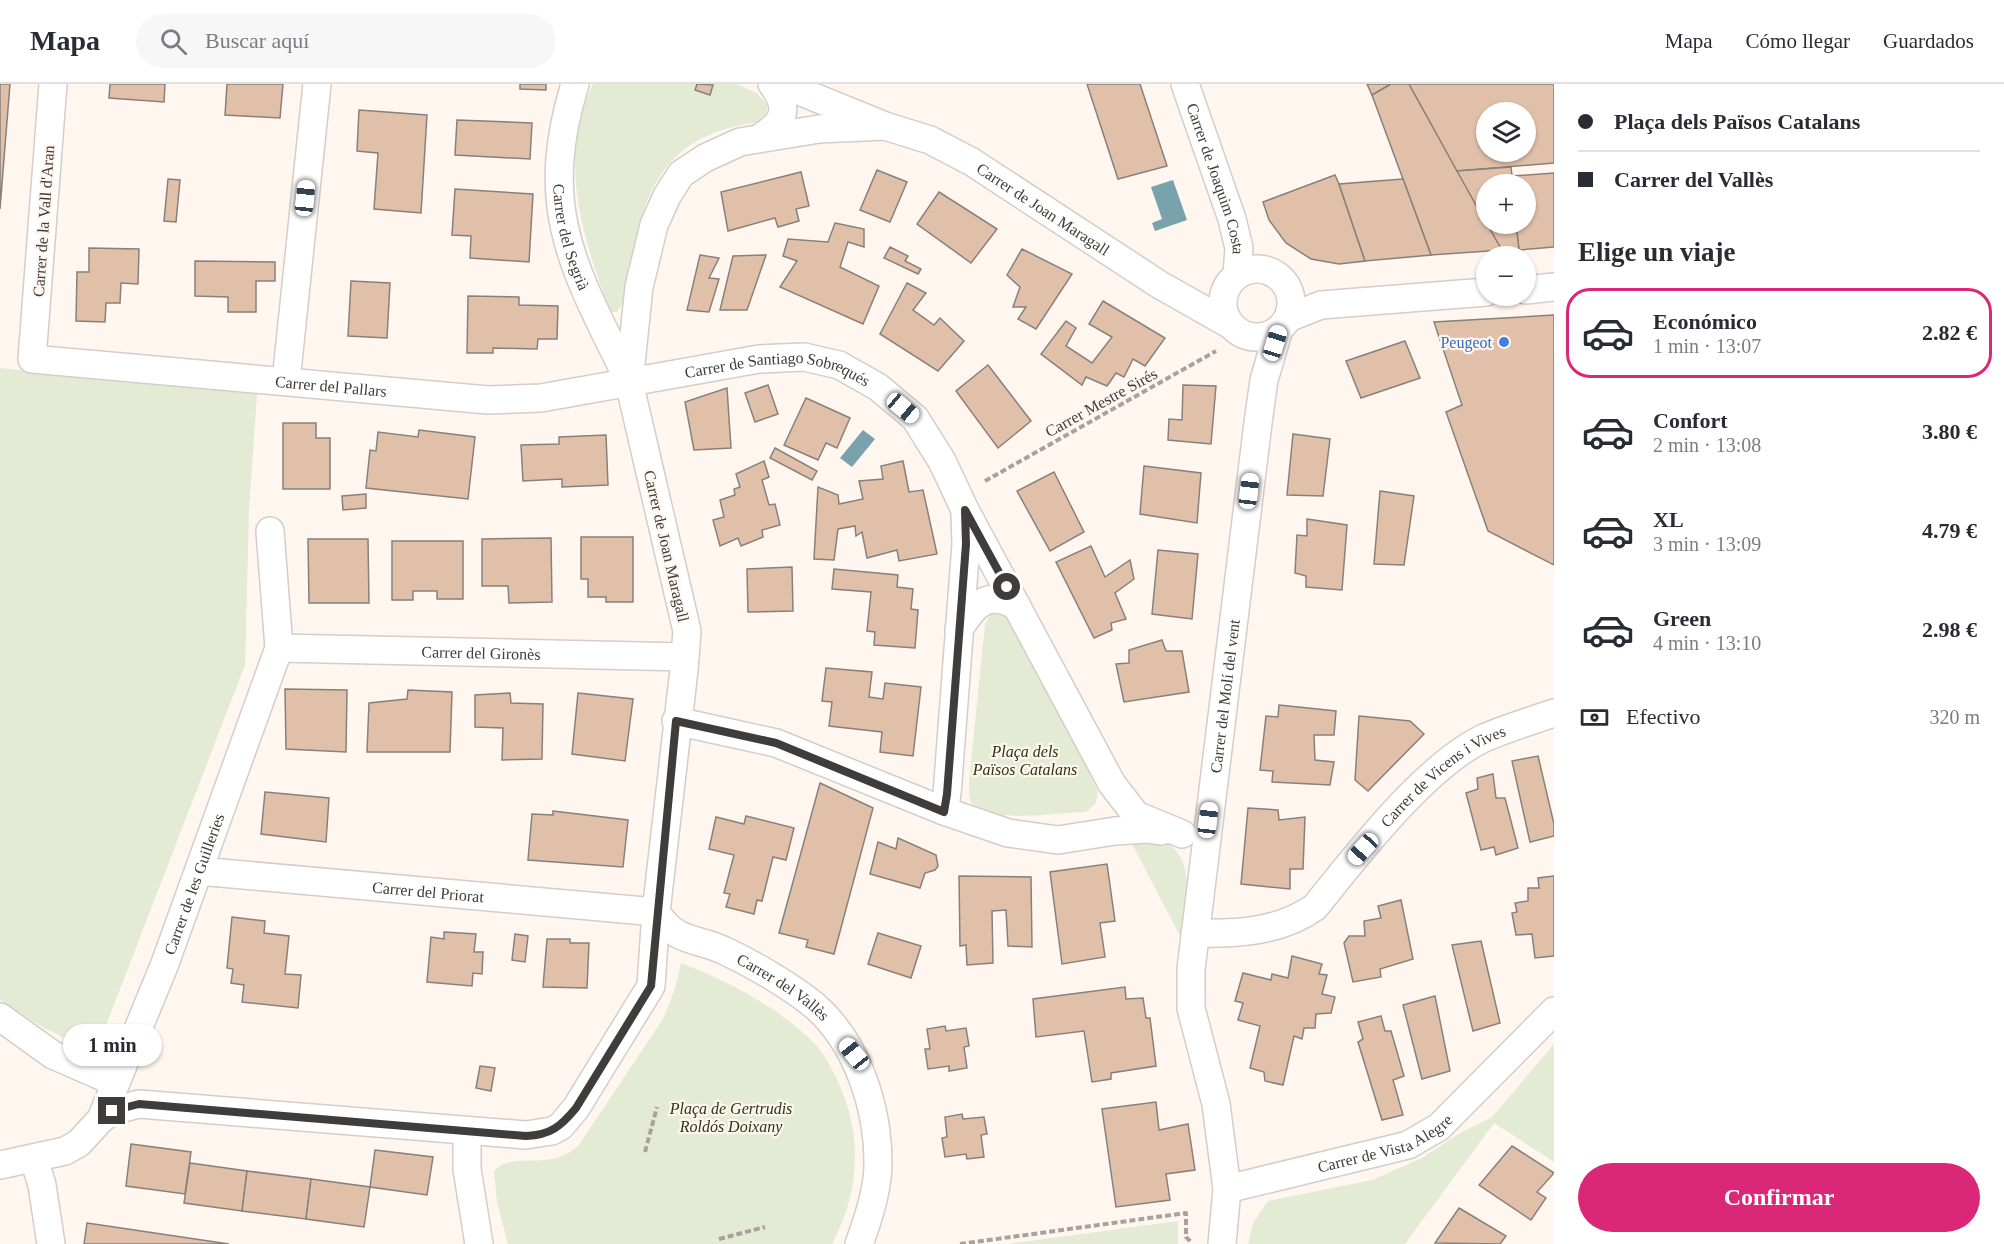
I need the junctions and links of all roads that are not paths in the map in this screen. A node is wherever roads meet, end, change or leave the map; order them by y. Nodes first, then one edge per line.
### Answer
1 (53, 84) edge
2 (317, 84) edge
3 (575, 84) edge
4 (772, 84) edge
5 (1185, 84) edge
6 (794, 86) edge
7 (885, 126) junction
8 (761, 137) junction
9 (1238, 275) junction
10 (1286, 286) junction
11 (1554, 287) edge
12 (1536, 289) edge
13 (1476, 293) edge
14 (1222, 298) junction
15 (1196, 303) junction
16 (1321, 305) junction
17 (1283, 323) junction
18 (1238, 330) junction
19 (32, 359) joint
20 (1264, 380) junction
21 (286, 381) junction
22 (629, 382) junction
23 (965, 510) junction
24 (270, 531) dead end
25 (1017, 606) junction
26 (959, 629) junction
27 (279, 648) junction
28 (685, 657) junction
29 (1554, 713) edge
30 (676, 721) junction
31 (1112, 784) junction
32 (944, 812) junction
33 (1194, 837) junction
34 (1058, 840) junction
35 (199, 872) junction
36 (656, 912) junction
37 (1195, 933) junction
38 (1554, 1011) edge
39 (0, 1017) edge
40 (115, 1082) junction
41 (100, 1119) junction
42 (467, 1132) junction
43 (34, 1159) junction
44 (0, 1165) edge
45 (1227, 1189) junction
46 (51, 1244) edge
47 (479, 1244) edge
48 (859, 1244) edge
49 (1222, 1244) edge

1 - 19 street, Carrer de la Vall d'Aran
2 - 21 street
3 - 22 street, Carrer del Segrià
4 - 8 street
5 - 9 street, Carrer de Joaquim Costa
6 - 7 street, Carrer de Joan Maragall
7 - 8 street, Carrer de Joan Maragall
7 - 15 street, Carrer de Joan Maragall
8 - 22 street, Carrer de Joan Maragall
9 - 10 street
9 - 14 street
10 - 16 street
10 - 17 street
11 - 12 street
13 - 16 street
14 - 15 street
14 - 18 street
15 - 18 street, Carrer de Joan Maragall
16 - 17 street
17 - 18 street
17 - 20 street, Carrer del Molí del vent
18 - 20 street, Carrer del Molí del vent
19 - 21 street, Carrer del Pallars
20 - 33 street, Carrer del Molí del vent
21 - 22 street, Carrer del Pallars
22 - 23 street, Carrer de Santiago Sobrequés
22 - 28 street, Carrer de Joan Maragall
23 - 25 street
23 - 26 street
24 - 27 street, Carrer de les Guilleries
25 - 26 street
25 - 31 street
26 - 32 street
27 - 28 street, Carrer del Gironès
27 - 35 street, Carrer de les Guilleries
28 - 30 street, Carrer de Joan Maragall
29 - 37 street, Carrer de Vicens i Vives
30 - 32 street
30 - 36 street, Carrer de Joan Maragall
31 - 33 street
31 - 34 street
32 - 34 street
33 - 34 street
33 - 37 street, Carrer del Molí del vent
35 - 36 street, Carrer del Priorat
35 - 40 street, Carrer de les Guilleries
36 - 42 street, Carrer de Joan Maragall
36 - 48 street, Carrer del Vallès
37 - 45 street, Carrer del Molí del vent
38 - 45 street, Carrer de Vista Alegre
39 - 40 street
40 - 41 street, Carrer de les Guilleries
41 - 42 street
41 - 43 street, Carrer de les Guilleries
42 - 47 street
43 - 44 street, Carrer de les Guilleries
43 - 46 street
45 - 49 street

